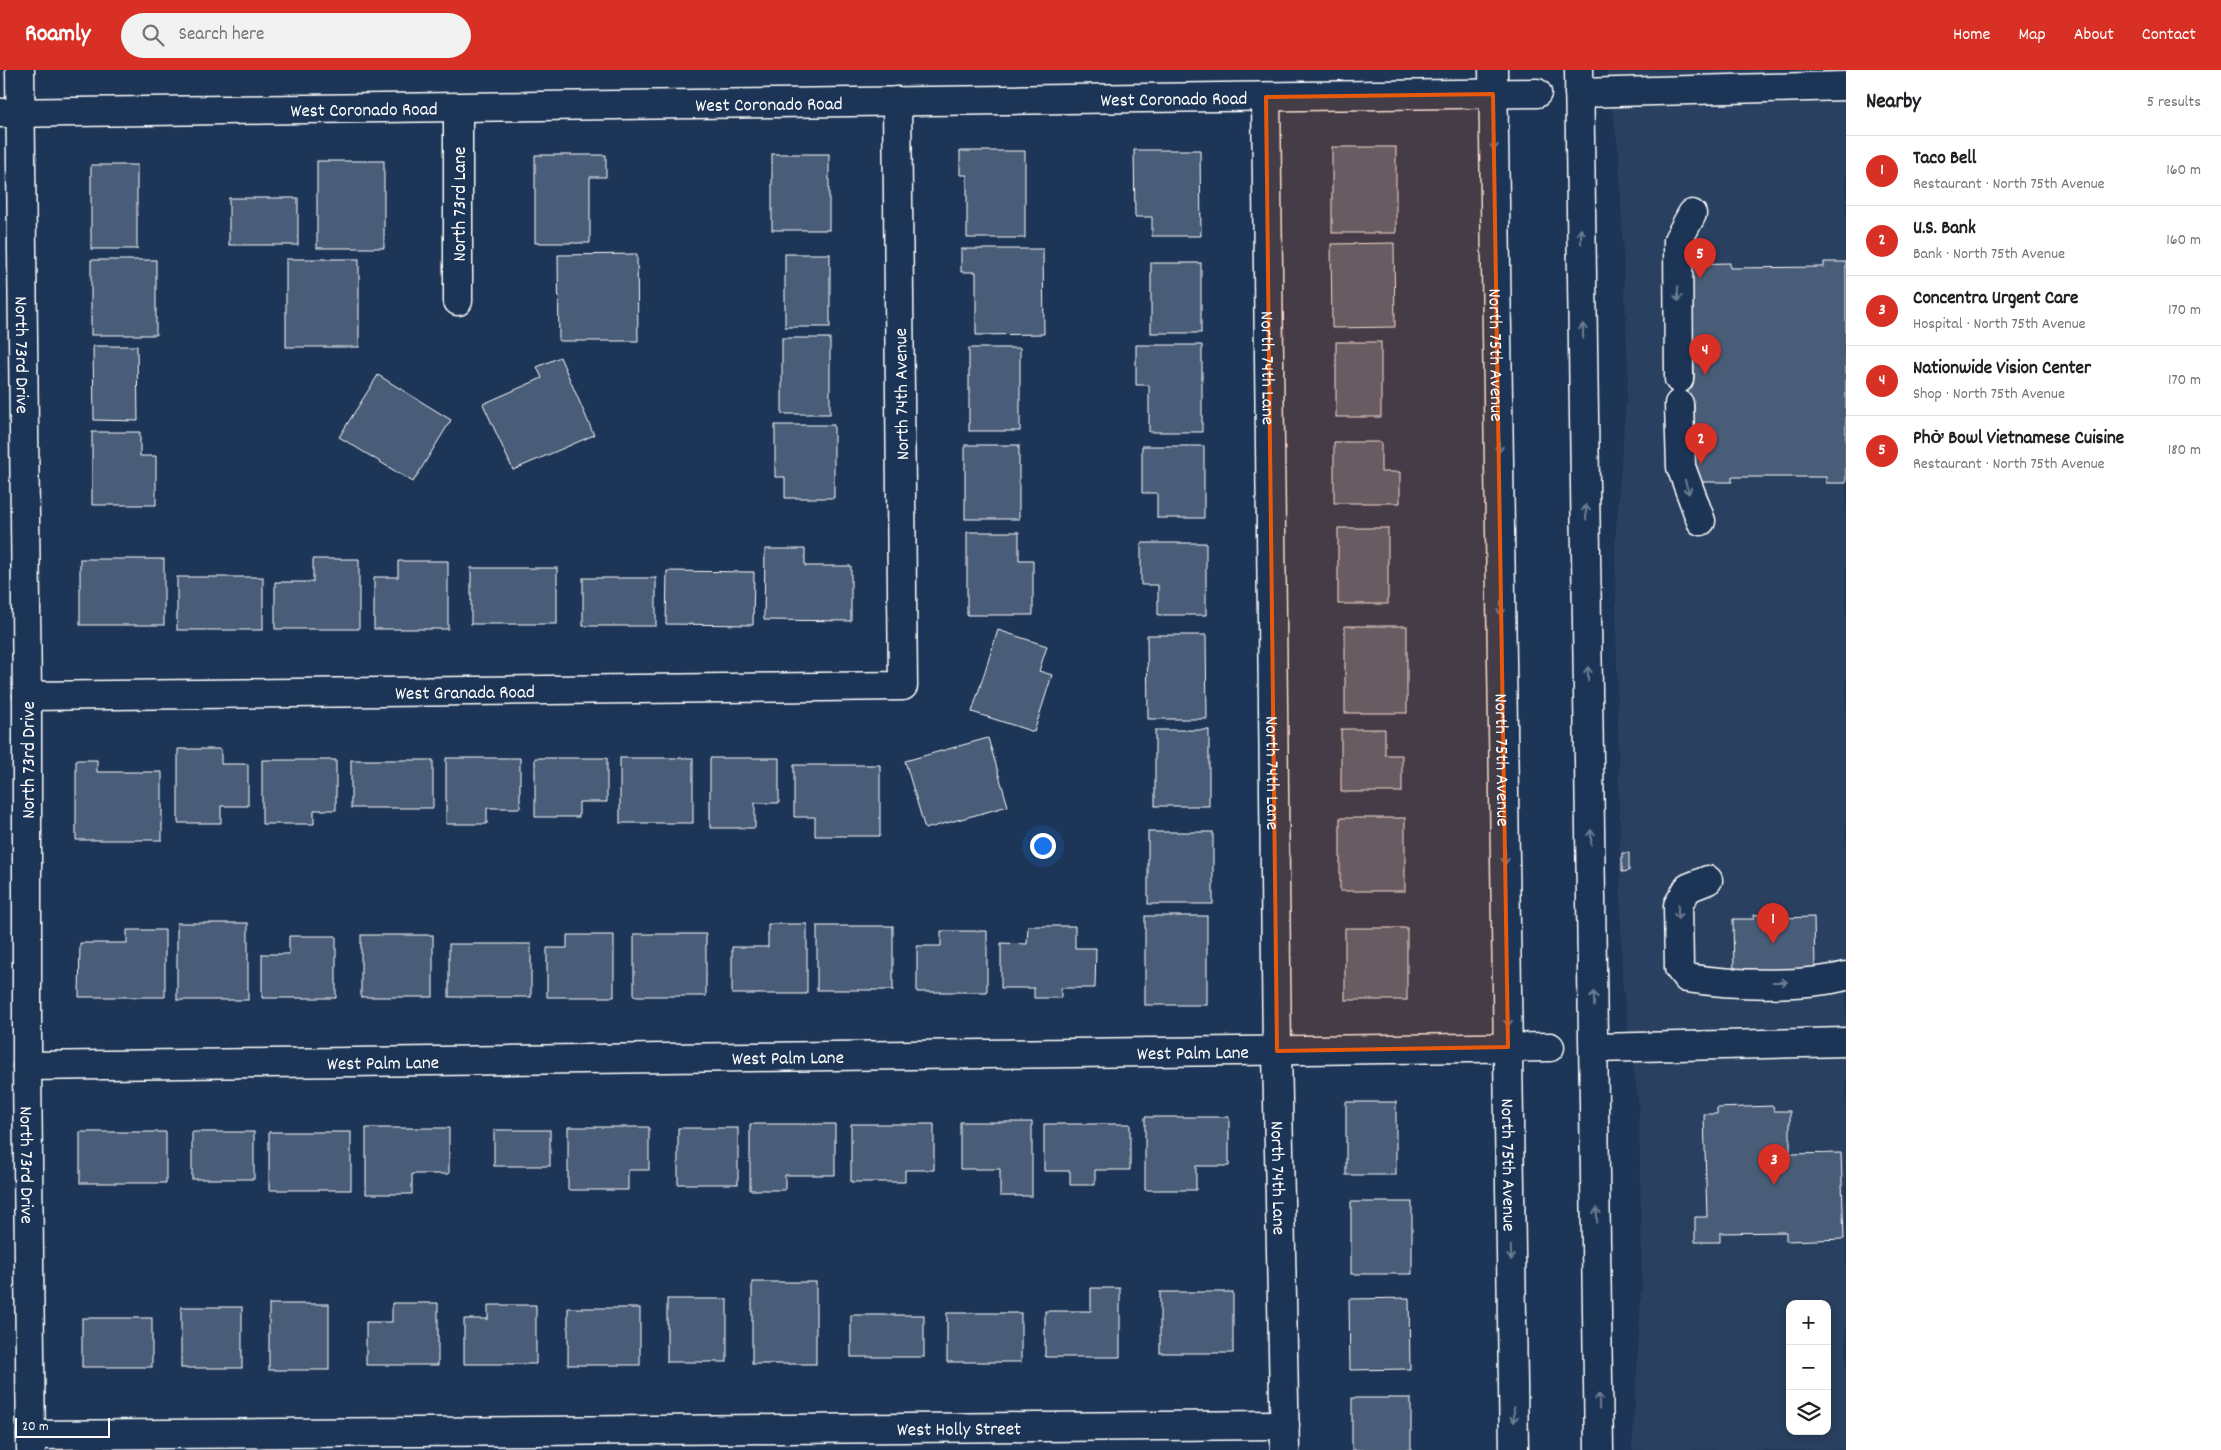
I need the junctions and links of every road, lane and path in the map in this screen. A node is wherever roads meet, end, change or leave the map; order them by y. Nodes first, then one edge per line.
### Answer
1 (20, 70) edge
2 (1493, 82) edge
3 (1579, 82) edge
4 (1846, 86) edge
5 (1537, 93) dead end
6 (1266, 97) junction
7 (897, 101) junction
8 (458, 108) junction
9 (10, 113) edge
10 (1692, 214) dead end
11 (458, 301) dead end
12 (1701, 521) dead end
13 (903, 686) joint
14 (27, 696) junction
15 (1708, 880) dead end
16 (1846, 976) edge
17 (1846, 1042) edge
18 (1508, 1047) junction
19 (1550, 1047) dead end
20 (1594, 1048) junction
21 (1277, 1051) junction
22 (27, 1066) junction
23 (1285, 1437) edge
24 (31, 1442) edge
25 (1514, 1450) edge
26 (1599, 1450) edge

1 - 9 street, North 73rd Drive
2 - 5 street, West Coronado Road
2 - 6 street, West Coronado Road
2 -> 18 street, North 75th Avenue
3 - 4 street
20 -> 3 street
6 - 7 street, West Coronado Road
6 - 21 street, North 74th Lane
7 - 8 street, West Coronado Road
7 - 13 street, North 74th Avenue
8 - 9 street, West Coronado Road
8 - 11 street, North 73rd Lane
9 - 14 street, North 73rd Drive
10 -> 12 street
13 - 14 street, West Granada Road
14 - 22 street, North 73rd Drive
15 -> 16 street
17 - 20 street
18 - 19 street, West Palm Lane
18 - 21 street, West Palm Lane
18 -> 25 street, North 75th Avenue
26 -> 20 street
21 - 22 street, West Palm Lane
21 - 23 street, North 74th Lane
22 - 24 street, North 73rd Drive
23 - 24 street, West Holly Street

